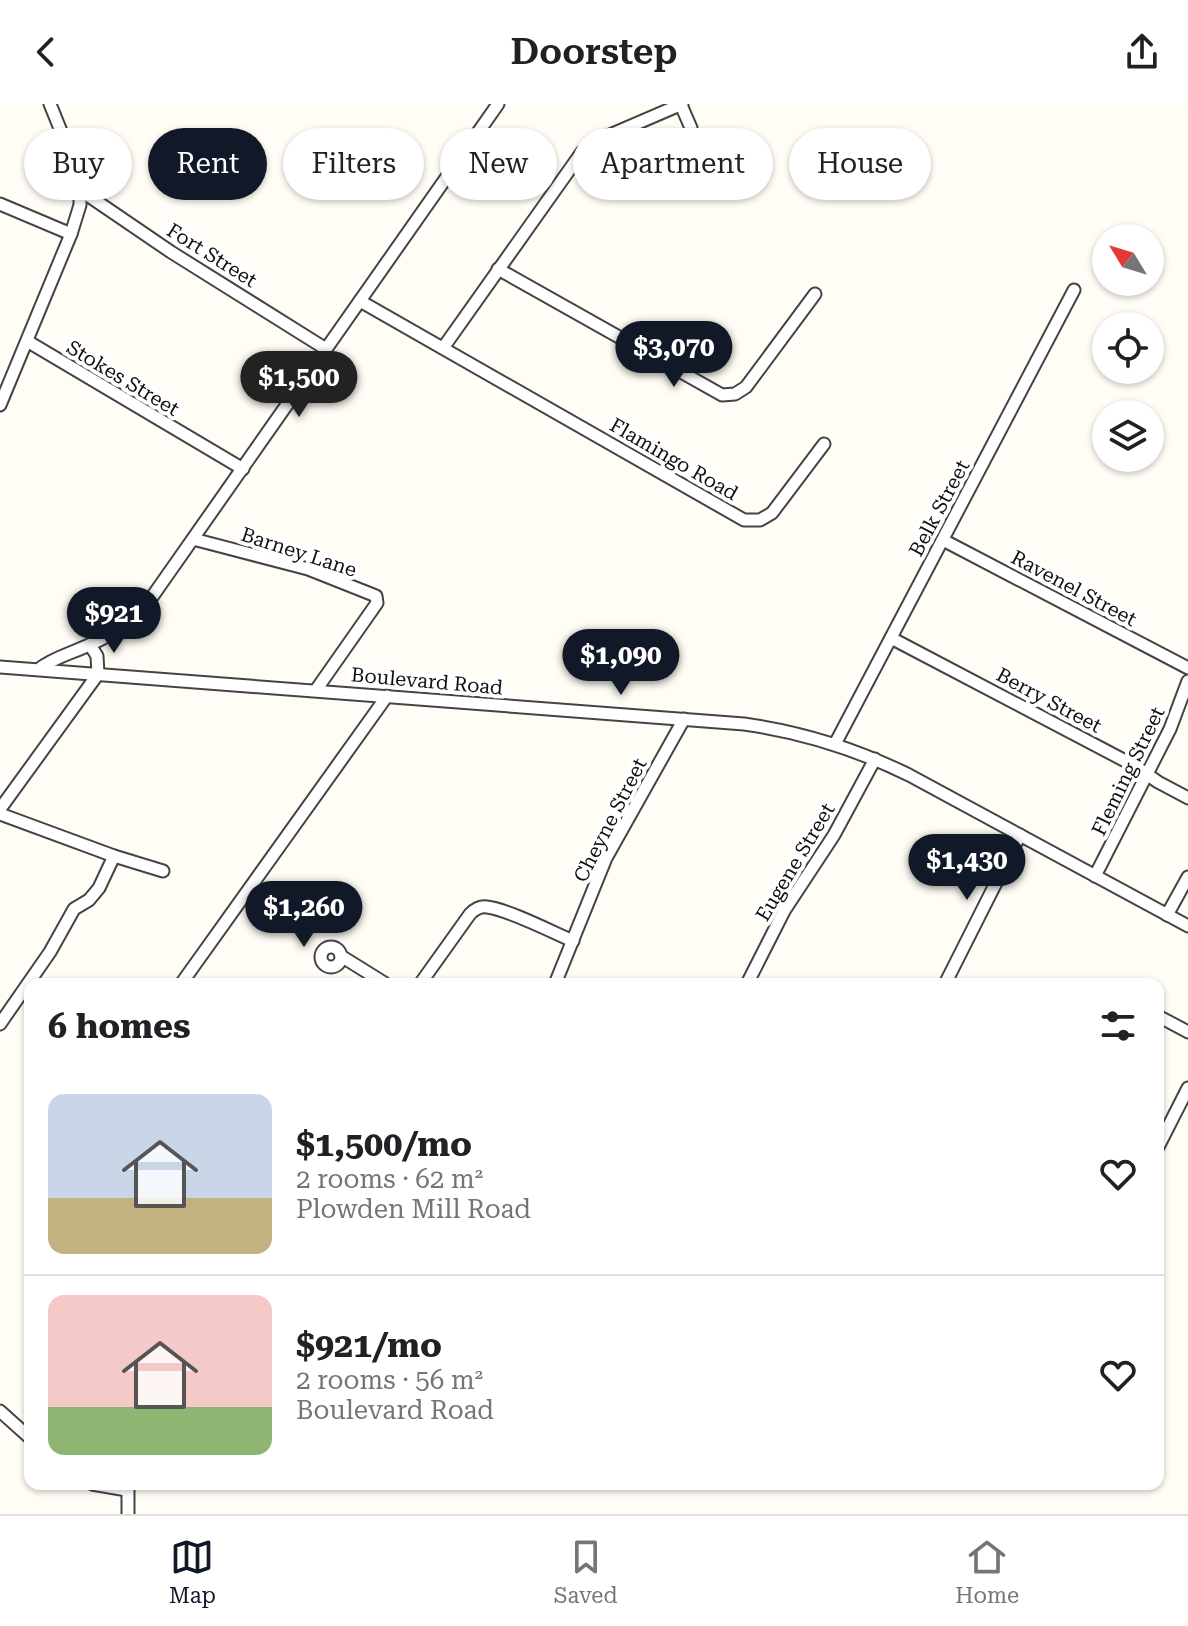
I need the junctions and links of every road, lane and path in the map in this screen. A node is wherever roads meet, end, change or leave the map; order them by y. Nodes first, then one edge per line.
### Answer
1 (50, 104) edge
2 (498, 104) edge
3 (682, 104) edge
4 (60, 128) edge
5 (691, 128) edge
6 (80, 200) edge
7 (95, 200) edge
8 (0, 204) edge
9 (71, 234) junction
10 (498, 269) junction
11 (1074, 290) dead end
12 (815, 294) dead end
13 (360, 301) junction
14 (27, 341) junction
15 (443, 348) junction
16 (326, 349) junction
17 (0, 405) edge
18 (824, 444) dead end
19 (243, 469) junction
20 (193, 539) junction
21 (943, 540) junction
22 (891, 638) junction
23 (90, 645) junction
24 (0, 667) edge
25 (1188, 668) edge
26 (39, 669) junction
27 (98, 674) junction
28 (1188, 681) edge
29 (316, 690) junction
30 (387, 696) junction
31 (684, 719) junction
32 (835, 744) junction
33 (875, 759) junction
34 (1147, 775) junction
35 (1188, 798) edge
36 (0, 812) edge
37 (1020, 835) junction
38 (114, 856) junction
39 (163, 871) dead end
40 (1095, 876) junction
41 (1188, 877) edge
42 (1167, 915) junction
43 (1188, 926) edge
44 (573, 941) junction
45 (341, 956) dead end
46 (32, 978) edge
47 (185, 978) edge
48 (376, 978) edge
49 (424, 978) edge
50 (558, 978) edge
51 (750, 978) edge
52 (948, 978) edge
53 (24, 989) edge
54 (1164, 1019) edge
55 (0, 1024) edge
56 (1188, 1032) edge
57 (1188, 1088) edge
58 (1164, 1135) edge
59 (0, 1411) edge
60 (24, 1433) edge
61 (128, 1490) edge
62 (128, 1514) edge

1 - 4 street
2 - 13 street
3 - 5 street
3 - 10 street
6 - 9 street
7 - 16 street, Fort Street
8 - 9 street
9 - 14 street
10 - 12 street
10 - 15 street
11 - 21 street, Belk Street
13 - 15 street, Flamingo Road
13 - 16 street
14 - 17 street
14 - 19 street, Stokes Street
15 - 18 street, Flamingo Road
16 - 19 street
19 - 20 street
20 - 23 street
20 - 29 street, Barney Lane
21 - 22 street, Belk Street
21 - 25 street, Ravenel Street
22 - 32 street, Belk Street
22 - 34 street, Berry Street
23 - 26 street
23 - 27 street
24 - 26 street, Boulevard Road
26 - 27 street, Boulevard Road
27 - 29 street, Boulevard Road
27 - 36 street
28 - 34 street, Fleming Street
29 - 30 street, Boulevard Road
30 - 31 street, Boulevard Road
30 - 47 street
31 - 32 street, Boulevard Road
31 - 44 street, Cheyne Street
32 - 33 street, Boulevard Road
33 - 37 street, Boulevard Road
33 - 51 street, Eugene Street
34 - 35 street, Berry Street
34 - 40 street, Fleming Street
36 - 38 street
37 - 40 street, Boulevard Road
37 - 52 street
38 - 39 street
38 - 46 street
40 - 42 street, Boulevard Road
41 - 42 street
42 - 43 street, Boulevard Road
44 - 49 street
44 - 50 street, Cheyne Street
45 - 48 street
53 - 55 street
54 - 56 street
57 - 58 street
59 - 60 street
61 - 62 street

